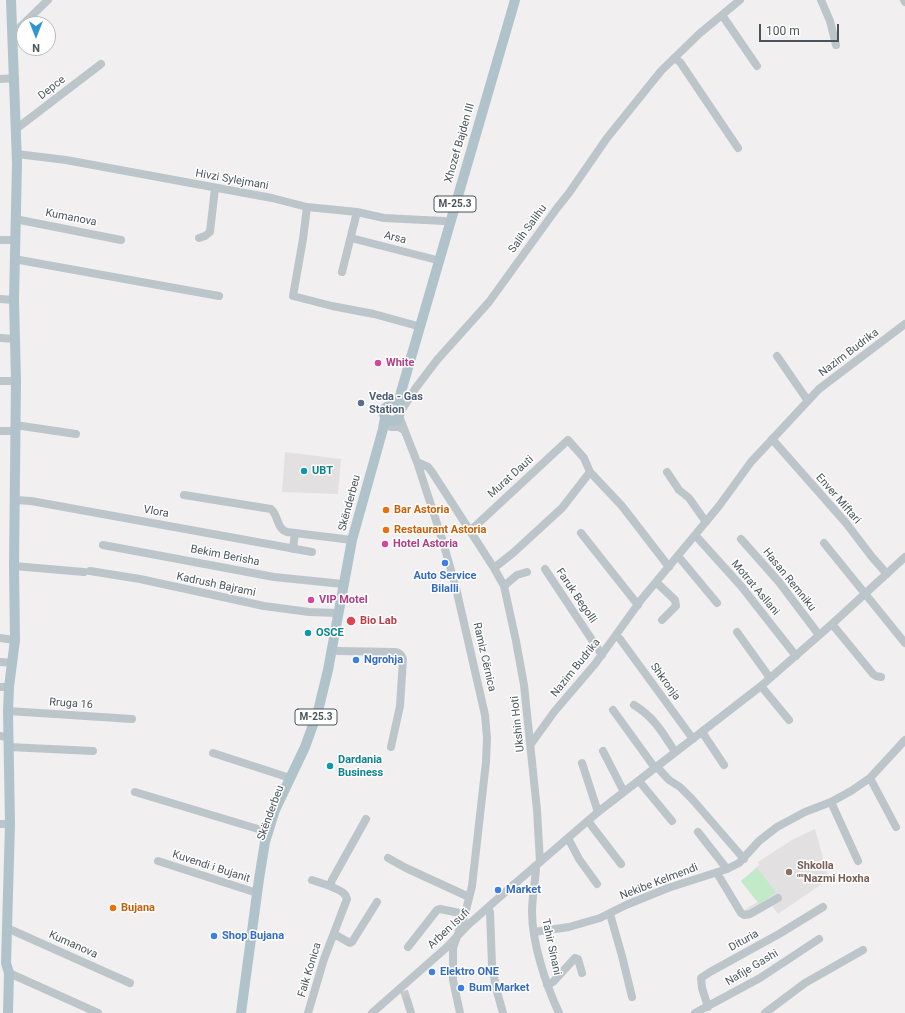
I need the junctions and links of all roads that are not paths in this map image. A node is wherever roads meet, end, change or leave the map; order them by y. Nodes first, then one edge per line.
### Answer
1 (11, 0) edge
2 (48, 0) edge
3 (508, 0) edge
4 (515, 0) edge
5 (740, 0) edge
6 (821, 0) edge
7 (722, 15) junction
8 (12, 35) junction
9 (836, 45) dead end
10 (674, 58) junction
11 (101, 64) dead end
12 (757, 66) dead end
13 (15, 78) junction
14 (0, 79) edge
15 (16, 130) junction
16 (738, 148) dead end
17 (17, 154) junction
18 (215, 188) junction
19 (307, 207) junction
20 (357, 212) junction
21 (15, 219) junction
22 (444, 221) junction
23 (199, 238) dead end
24 (351, 238) junction
25 (0, 240) edge
26 (15, 240) junction
27 (121, 240) dead end
28 (14, 259) junction
29 (433, 259) junction
30 (342, 272) dead end
31 (219, 296) dead end
32 (0, 298) edge
33 (14, 300) junction
34 (905, 324) edge
35 (414, 325) junction
36 (0, 338) edge
37 (15, 339) junction
38 (777, 356) dead end
39 (0, 381) edge
40 (16, 382) junction
41 (808, 401) junction
42 (394, 419) junction
43 (15, 428) junction
44 (0, 431) edge
45 (76, 434) dead end
46 (772, 439) junction
47 (417, 462) junction
48 (590, 472) junction
49 (667, 472) dead end
50 (184, 495) dead end
51 (14, 500) junction
52 (706, 522) junction
53 (470, 531) junction
54 (295, 533) junction
55 (581, 533) dead end
56 (696, 536) junction
57 (741, 539) dead end
58 (352, 540) junction
59 (824, 543) dead end
60 (104, 545) dead end
61 (293, 549) junction
62 (312, 552) dead end
63 (678, 556) junction
64 (905, 557) edge
65 (14, 566) junction
66 (669, 567) junction
67 (494, 568) junction
68 (545, 569) dead end
69 (527, 572) dead end
70 (887, 574) junction
71 (657, 583) junction
72 (343, 584) junction
73 (504, 586) junction
74 (864, 594) junction
75 (716, 603) dead end
76 (638, 605) junction
77 (338, 613) junction
78 (662, 620) dead end
79 (832, 624) junction
80 (737, 632) dead end
81 (819, 635) junction
82 (0, 638) edge
83 (620, 638) dead end
84 (15, 640) junction
85 (905, 643) edge
86 (338, 651) junction
87 (602, 655) junction
88 (796, 656) junction
89 (0, 662) edge
90 (12, 663) junction
91 (881, 677) dead end
92 (770, 678) junction
93 (761, 686) junction
94 (4, 687) edge
95 (634, 705) dead end
96 (613, 710) dead end
97 (8, 711) junction
98 (132, 718) dead end
99 (789, 720) dead end
100 (702, 732) junction
101 (693, 739) junction
102 (6, 740) edge
103 (904, 742) edge
104 (531, 744) junction
105 (391, 747) dead end
106 (93, 751) dead end
107 (603, 751) dead end
108 (675, 752) junction
109 (213, 753) dead end
110 (582, 763) dead end
111 (724, 765) dead end
112 (656, 767) junction
113 (290, 778) junction
114 (870, 778) junction
115 (639, 781) junction
116 (135, 792) dead end
117 (624, 792) junction
118 (831, 802) junction
119 (598, 812) junction
120 (366, 819) dead end
121 (588, 821) junction
122 (672, 821) dead end
123 (0, 824) edge
124 (10, 824) junction
125 (896, 827) dead end
126 (268, 832) junction
127 (698, 832) dead end
128 (568, 838) junction
129 (388, 858) dead end
130 (744, 859) junction
131 (158, 861) dead end
132 (858, 861) dead end
133 (538, 864) junction
134 (621, 864) dead end
135 (727, 869) junction
136 (717, 873) junction
137 (312, 880) dead end
138 (597, 884) dead end
139 (330, 886) junction
140 (257, 893) junction
141 (469, 897) junction
142 (778, 898) dead end
143 (377, 902) dead end
144 (4, 905) edge
145 (823, 907) dead end
146 (488, 908) junction
147 (465, 914) junction
148 (610, 914) junction
149 (7, 928) junction
150 (534, 932) junction
151 (334, 934) junction
152 (457, 936) junction
153 (819, 939) dead end
154 (408, 947) dead end
155 (863, 950) dead end
156 (3, 964) edge
157 (9, 973) junction
158 (582, 973) dead end
159 (130, 983) dead end
160 (547, 985) junction
161 (632, 997) dead end
162 (407, 1000) tunnel mouth
163 (708, 1007) junction
164 (8, 1013) edge
165 (98, 1013) edge
166 (241, 1013) edge
167 (248, 1013) edge
168 (308, 1013) edge
169 (372, 1013) edge
170 (411, 1013) edge
171 (460, 1013) edge
172 (503, 1013) edge
173 (559, 1013) edge
174 (695, 1013) edge
175 (765, 1013) edge

1 - 8 main road
2 - 8 street
3 - 22 main road, Xhozef Bajden III / M-25.3
4 - 42 main road, Xhozef Bajden III / M-25.3
5 - 7 street, Salih Salihu
6 - 9 street
7 - 10 street, Salih Salihu
7 - 12 street
8 - 13 main road
10 - 16 street
10 - 42 street, Salih Salihu
11 - 15 street, Depce
13 - 14 street
13 - 15 main road
15 - 17 main road
17 - 18 street, Hivzi Sylejmani
17 - 21 main road
18 - 19 street, Hivzi Sylejmani
18 - 23 street
19 - 20 street, Hivzi Sylejmani
19 - 35 street
20 - 22 street, Hivzi Sylejmani
20 - 24 street
21 - 26 main road
21 - 27 street, Kumanova
22 - 29 main road, Xhozef Bajden III / M-25.3
24 - 29 street, Arsa
24 - 30 street
25 - 26 street
26 - 28 main road
28 - 31 street
28 - 33 main road
29 - 35 main road, Xhozef Bajden III / M-25.3
32 - 33 street
33 - 37 main road
34 - 41 street, Nazim Budrika
35 - 42 main road, Xhozef Bajden III / M-25.3
36 - 37 street
37 - 40 main road
38 - 41 street
39 - 40 street
40 - 43 main road
41 - 46 street, Nazim Budrika
42 - 47 street, Ramiz Cërnica
42 - 58 main road, Skënderbeu / M-25.3
42 - 86 main road, Skënderbeu / M-25.3
43 - 44 street
43 - 45 street
43 - 51 main road
46 - 52 street, Nazim Budrika
46 - 70 street, Enver Miftari
47 - 53 street, Ukshin Hoti
47 - 141 street, Ramiz Cërnica
48 - 53 street, Murat Dauti
48 - 66 street
48 - 67 street
49 - 52 street
50 - 54 street
51 - 61 street, Vlora
51 - 65 main road
52 - 56 street, Nazim Budrika
53 - 67 street, Ukshin Hoti
54 - 58 street
54 - 61 street
55 - 76 street
56 - 63 street, Nazim Budrika
56 - 88 street, Motrat Asllani
57 - 81 street, Hasan Remniku
58 - 72 main road, Skënderbeu / M-25.3
59 - 74 street
60 - 72 street, Bekim Berisha
61 - 62 street, Vlora
63 - 66 street, Nazim Budrika
63 - 75 street
64 - 70 street
65 - 77 street, Kadrush Bajrami
65 - 84 main road
66 - 71 street, Nazim Budrika
67 - 73 street, Ukshin Hoti
68 - 87 street, Faruk Begolli
69 - 73 street
70 - 74 street
71 - 76 street, Nazim Budrika
71 - 78 street
72 - 77 main road, Skënderbeu / M-25.3
73 - 104 street, Ukshin Hoti
74 - 79 street
74 - 85 street
76 - 87 street, Nazim Budrika
77 - 113 main road, Skënderbeu / M-25.3
79 - 81 street
79 - 91 street
80 - 92 street
81 - 88 street
82 - 84 street
83 - 101 street, Shkronja
84 - 90 main road
86 - 105 street
86 - 167 main road, Skënderbeu / M-25.3
87 - 104 street, Nazim Budrika
88 - 92 street
89 - 90 street
90 - 94 main road
92 - 93 street
93 - 99 street
93 - 100 street
94 - 97 main road
95 - 108 street
96 - 112 street
97 - 98 street, Rruga 16
97 - 102 main road
100 - 101 street
100 - 111 street
101 - 108 street
102 - 106 street
102 - 124 main road
103 - 114 street, Nekibe Kelmendi
104 - 133 street, Ukshin Hoti
107 - 117 street
108 - 112 street
109 - 113 street, Skënderbeu
110 - 119 street
112 - 115 street
112 - 130 street
113 - 126 main road, Skënderbeu / M-25.3
114 - 118 street, Nekibe Kelmendi
114 - 125 street
115 - 117 street
115 - 122 street
116 - 126 street, Skënderbeu
117 - 119 street
118 - 130 street, Nekibe Kelmendi
118 - 132 street
119 - 121 street
120 - 139 street
121 - 128 street
121 - 134 street
123 - 124 street
124 - 144 main road
126 - 140 main road, Skënderbeu / M-25.3
127 - 135 street
128 - 133 street
128 - 138 street
129 - 141 street
130 - 135 street, Nekibe Kelmendi
131 - 140 street, Kuvendi i Bujanit
133 - 146 street, Arben Isufi
133 - 150 street, Tahir Sinani
135 - 136 street, Nekibe Kelmendi
136 - 142 street
136 - 148 street, Nekibe Kelmendi
137 - 139 street, Faik Konica
139 - 151 street, Faik Konica
140 - 166 main road, Skënderbeu / M-25.3
141 - 147 street, Ramiz Cërnica
143 - 151 street, Faik Konica
144 - 149 main road
145 - 163 street, Dituria
146 - 152 street, Arben Isufi
146 - 172 street
147 - 152 street, Ramiz Cërnica
147 - 154 street
148 - 150 street, Nekibe Kelmendi
148 - 161 street
149 - 156 main road
149 - 159 street, Kumanova
150 - 160 street, Tahir Sinani
151 - 168 street, Faik Konica
152 - 169 street, Arben Isufi
152 - 171 street, Ramiz Cërnica
153 - 163 street, Nafije Gashi
155 - 175 street
156 - 157 main road
157 - 164 main road
157 - 165 street
158 - 160 street, Tahir Sinani
160 - 173 street, Tahir Sinani
162 - 170 street
163 - 174 street, Nafije Gashi

